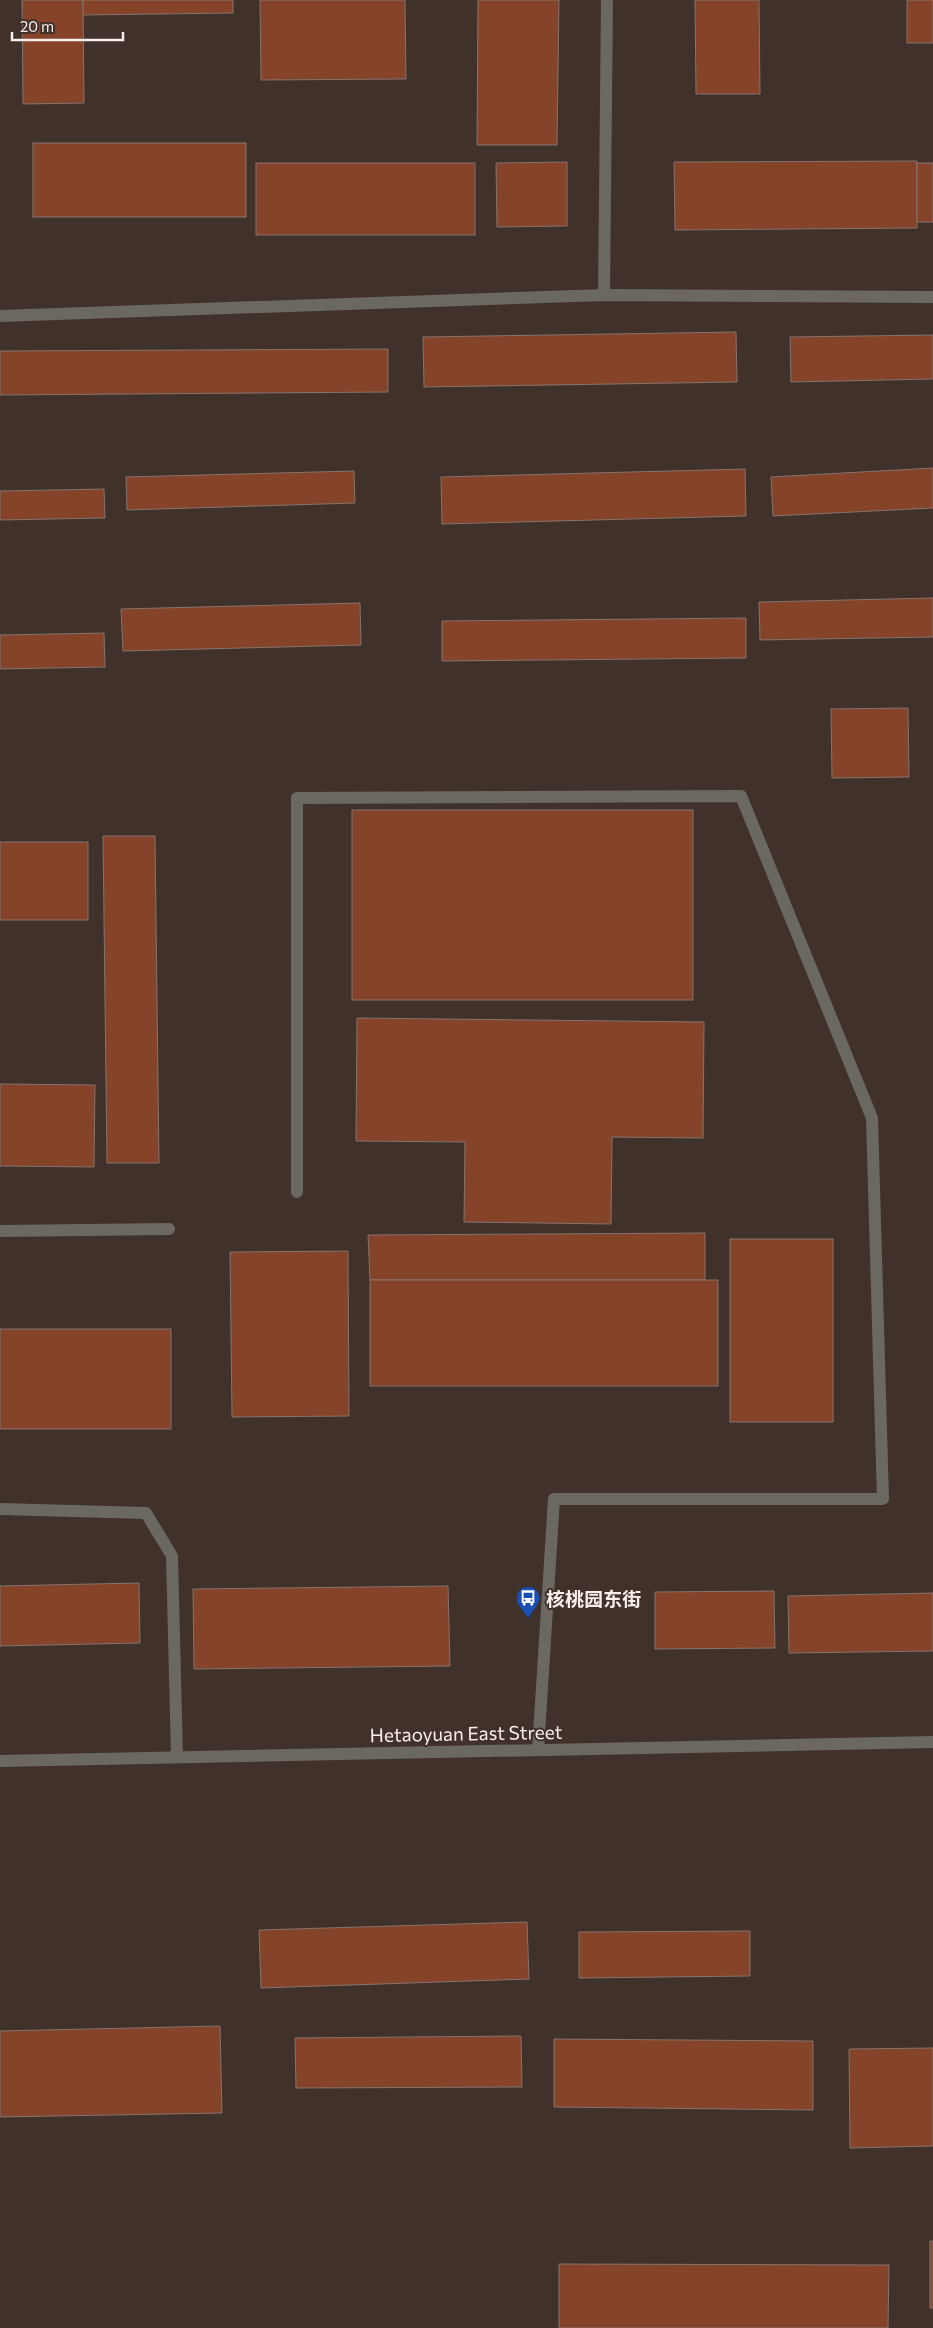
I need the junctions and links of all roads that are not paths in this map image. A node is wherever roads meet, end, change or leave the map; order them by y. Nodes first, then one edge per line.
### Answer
1 (607, 0) edge
2 (604, 295) junction
3 (933, 297) edge
4 (0, 316) edge
5 (297, 1192) dead end
6 (169, 1229) dead end
7 (0, 1231) edge
8 (0, 1509) edge
9 (933, 1742) edge
10 (538, 1750) junction
11 (177, 1757) junction
12 (0, 1761) edge

1 - 2 street
2 - 3 street
2 - 4 street
5 - 10 street
6 - 7 street
8 - 11 street
9 - 10 street, Hetaoyuan East Street
10 - 11 street, Hetaoyuan East Street
11 - 12 street, Hetaoyuan East Street

